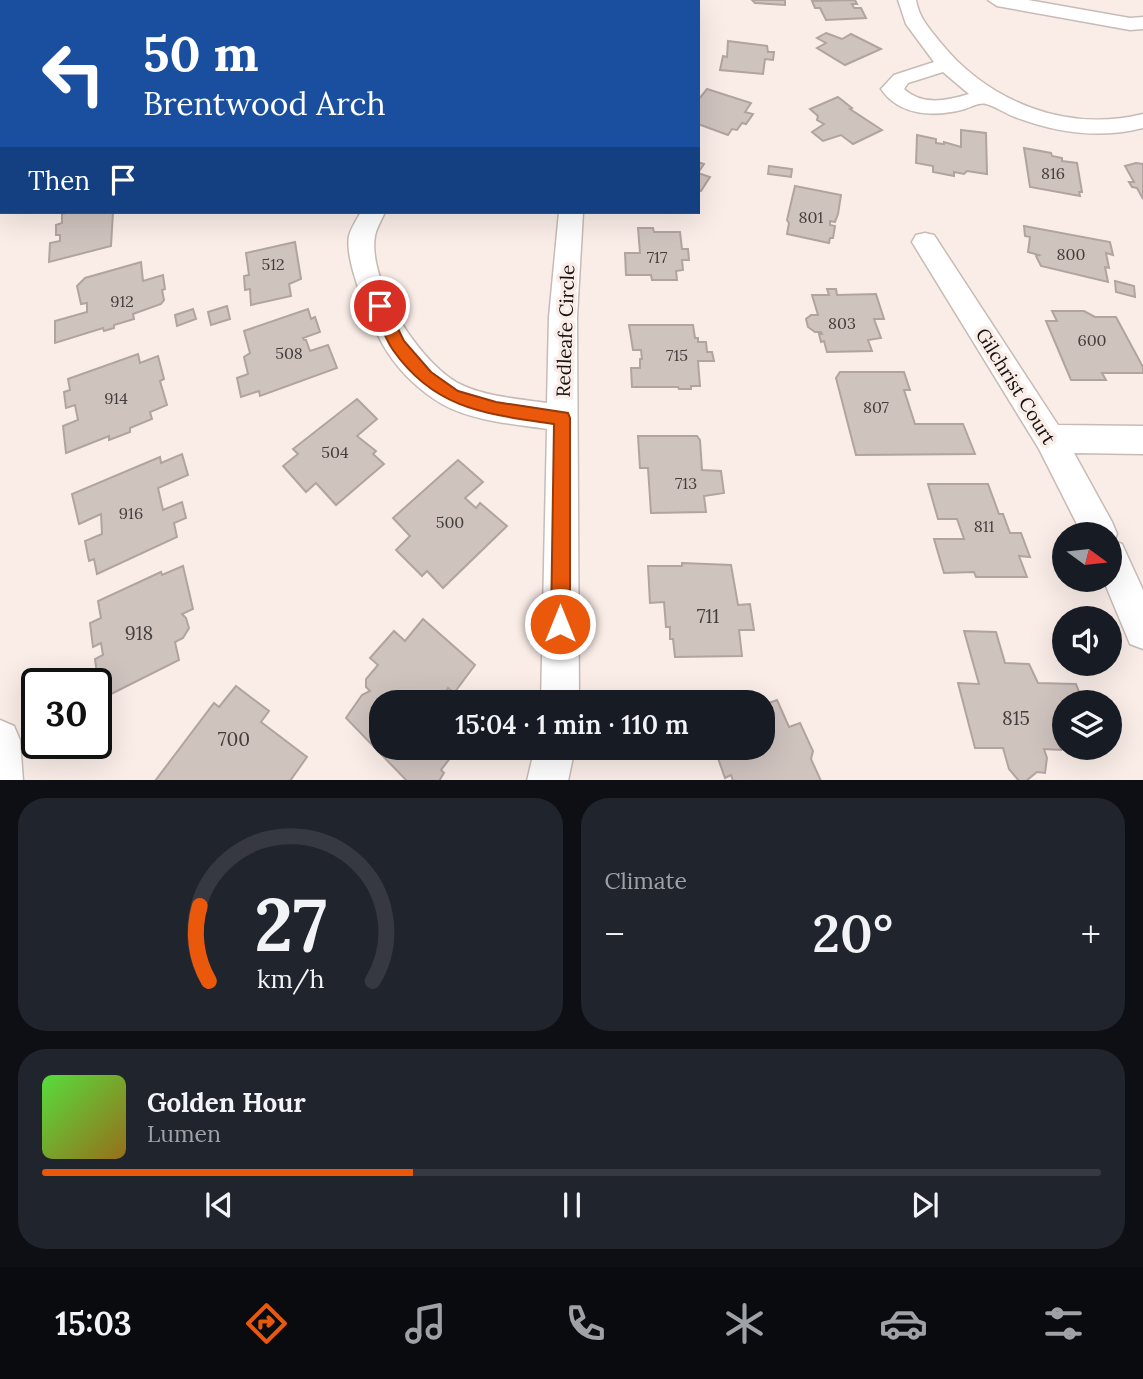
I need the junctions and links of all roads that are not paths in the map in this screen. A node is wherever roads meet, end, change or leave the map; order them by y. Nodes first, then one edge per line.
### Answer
1 (907, 0) edge
2 (997, 0) edge
3 (1099, 0) edge
4 (1143, 12) edge
5 (1143, 23) edge
6 (948, 64) junction
7 (985, 95) junction
8 (1143, 121) edge
9 (372, 214) edge
10 (571, 214) edge
11 (925, 242) dead end
12 (562, 418) junction
13 (1050, 439) junction
14 (1143, 440) edge
15 (1094, 522) edge
16 (1122, 583) edge
17 (1143, 631) edge
18 (560, 690) edge
19 (0, 740) edge
20 (552, 760) edge
21 (3, 780) edge
22 (547, 780) edge

1 - 6 street
2 - 5 street
3 - 4 street
6 - 7 street
6 - 7 street
7 - 8 street
9 - 12 street
10 - 12 street, Redleafe Circle
11 - 13 street, Gilchrist Court
12 - 18 street, Redleafe Circle
13 - 14 street
13 - 15 street, Gilchrist Court
16 - 17 street
19 - 21 street
20 - 22 street

